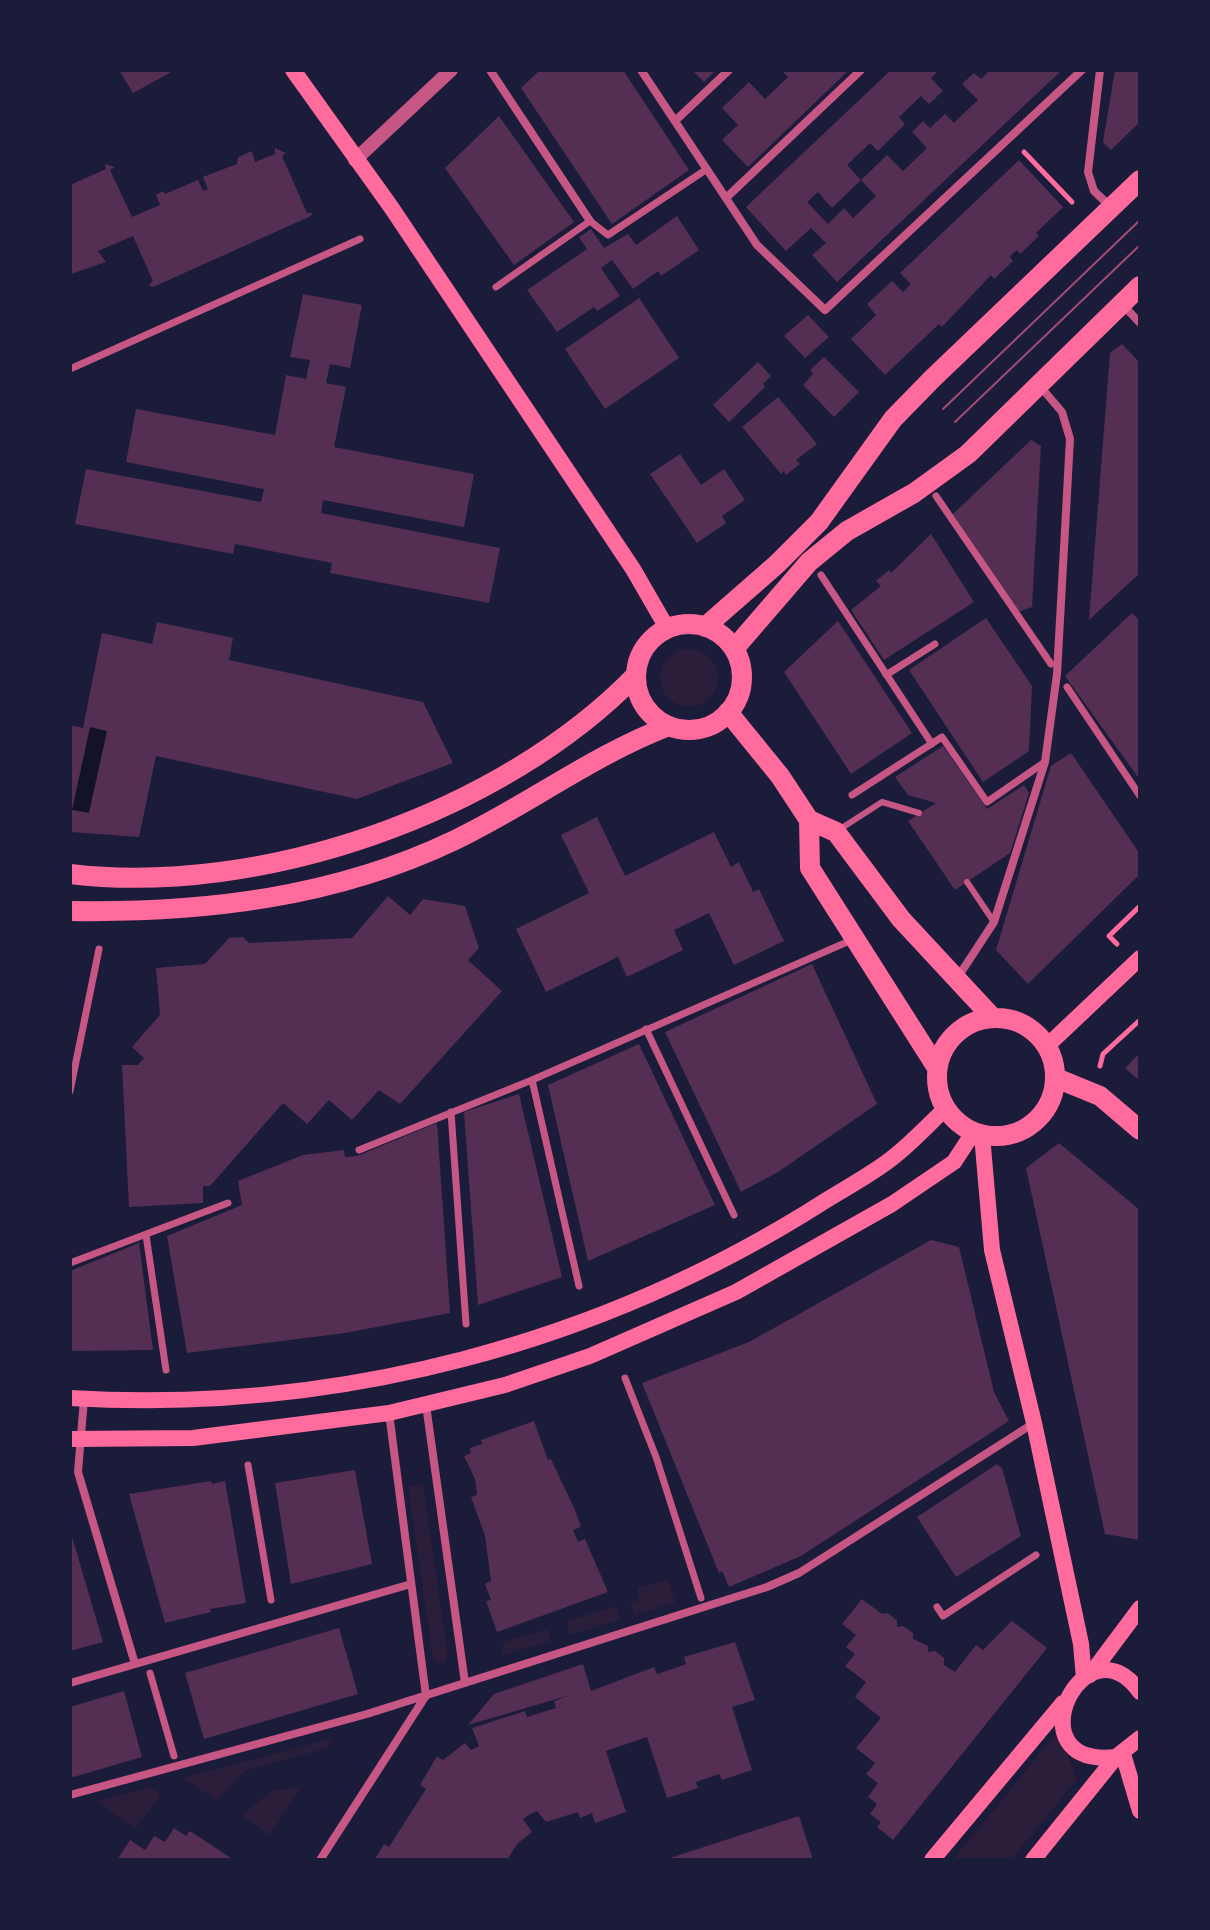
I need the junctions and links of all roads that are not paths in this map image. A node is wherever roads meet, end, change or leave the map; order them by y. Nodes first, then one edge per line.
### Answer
1 (293, 70) edge
2 (451, 70) edge
3 (490, 70) edge
4 (641, 70) edge
5 (729, 70) edge
6 (861, 70) edge
7 (1082, 70) edge
8 (1100, 70) edge
9 (675, 121) junction
10 (355, 160) junction
11 (707, 169) junction
12 (1140, 180) edge
13 (726, 198) junction
14 (1111, 208) junction
15 (590, 221) junction
16 (360, 239) dead end
17 (1140, 286) edge
18 (496, 287) dead end
19 (1122, 304) junction
20 (1140, 323) edge
21 (70, 369) edge
22 (1039, 384) junction
23 (936, 496) dead end
24 (821, 575) dead end
25 (705, 627) junction
26 (667, 628) junction
27 (935, 644) dead end
28 (734, 649) junction
29 (1051, 664) dead end
30 (636, 675) junction
31 (886, 675) junction
32 (1067, 687) dead end
33 (728, 712) junction
34 (669, 726) junction
35 (932, 744) junction
36 (1045, 762) junction
37 (852, 795) dead end
38 (1140, 796) edge
39 (919, 813) dead end
40 (809, 820) junction
41 (836, 832) junction
42 (70, 874) edge
43 (967, 882) dead end
44 (70, 911) edge
45 (994, 922) junction
46 (857, 937) junction
47 (99, 949) dead end
48 (1140, 958) edge
49 (955, 981) junction
50 (992, 1017) junction
51 (646, 1029) junction
52 (1047, 1046) junction
53 (937, 1068) junction
54 (1056, 1078) junction
55 (532, 1080) junction
56 (70, 1091) edge
57 (945, 1109) junction
58 (451, 1112) junction
59 (1140, 1130) edge
60 (978, 1134) junction
61 (359, 1150) dead end
62 (228, 1203) dead end
63 (734, 1215) dead end
64 (146, 1235) junction
65 (70, 1263) edge
66 (579, 1286) dead end
67 (466, 1324) dead end
68 (166, 1370) dead end
69 (625, 1378) dead end
70 (77, 1399) edge
71 (426, 1405) junction
72 (389, 1413) junction
73 (1034, 1423) junction
74 (76, 1439) edge
75 (248, 1465) dead end
76 (1036, 1555) dead end
77 (411, 1584) junction
78 (701, 1598) dead end
79 (271, 1600) dead end
80 (937, 1607) dead end
81 (1140, 1608) edge
82 (135, 1664) junction
83 (150, 1673) dead end
84 (1087, 1676) junction
85 (70, 1683) edge
86 (465, 1683) junction
87 (1140, 1692) edge
88 (426, 1696) junction
89 (1064, 1702) junction
90 (1140, 1738) edge
91 (1120, 1755) junction
92 (174, 1756) dead end
93 (70, 1795) edge
94 (1140, 1811) edge
95 (320, 1860) edge
96 (932, 1860) edge
97 (1033, 1860) edge

1 - 10 main road
2 - 10 street
3 - 15 street
4 - 9 street
5 - 9 street
6 - 13 street
7 - 13 street
8 - 14 street
9 - 11 street
10 - 26 main road
11 - 13 street
11 - 15 street
12 - 14 main road
14 - 25 main road
15 - 18 street
16 - 21 street
17 - 19 main road
19 - 20 street
19 - 22 main road
22 - 28 main road
22 - 36 street
23 - 29 street
24 - 31 street
25 - 26 main road
25 - 28 main road
26 - 30 main road
27 - 31 street
28 - 33 main road
30 - 34 main road
30 - 42 main road
31 - 35 street
32 - 38 street
33 - 34 main road
33 - 40 main road
34 - 44 main road
35 - 36 street
35 - 37 street
36 - 45 street
39 - 41 lane
40 - 41 main road
40 - 46 main road
41 - 49 main road
43 - 45 lane
45 - 49 street
46 - 51 street
46 - 53 main road
47 - 56 street
48 - 52 main road
49 - 50 main road
50 - 52 main road
50 - 53 main road
51 - 55 street
51 - 63 street
52 - 54 main road
53 - 57 main road
54 - 59 main road
54 - 60 main road
55 - 58 street
55 - 66 street
57 - 60 main road
57 - 70 main road
58 - 61 street
58 - 67 street
60 - 71 main road
60 - 73 main road
62 - 64 street
64 - 65 street
64 - 68 street
69 - 78 street
70 - 74 street
71 - 72 main road
71 - 86 street
72 - 74 main road
72 - 77 street
73 - 84 main road
73 - 86 street
74 - 82 street
75 - 79 street
76 - 80 street
77 - 82 street
77 - 88 street
81 - 84 main road
82 - 85 street
83 - 92 street
84 - 87 main road
84 - 89 main road
86 - 88 street
88 - 93 street
88 - 95 street
89 - 91 main road
89 - 96 main road
90 - 91 main road
91 - 94 main road
91 - 97 main road

